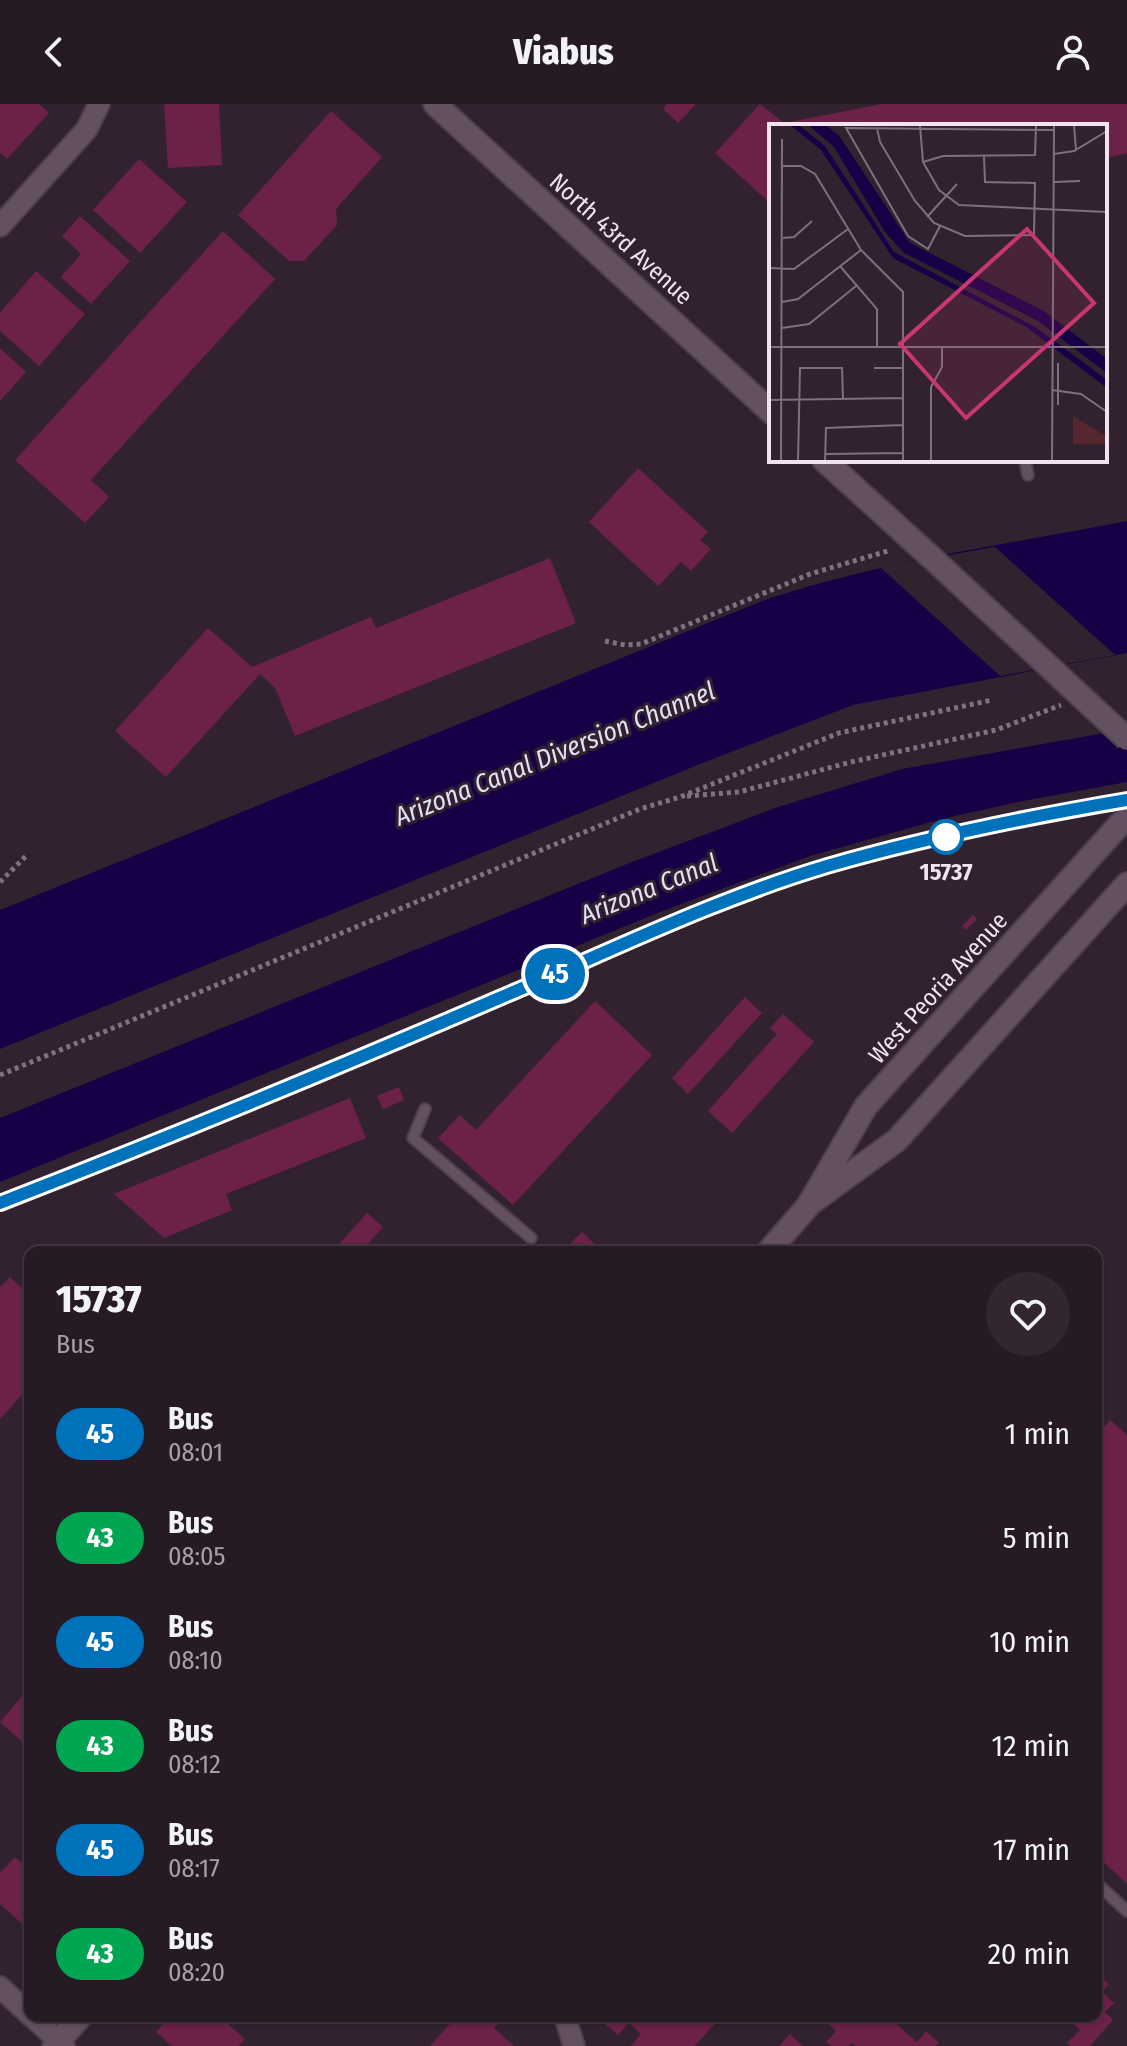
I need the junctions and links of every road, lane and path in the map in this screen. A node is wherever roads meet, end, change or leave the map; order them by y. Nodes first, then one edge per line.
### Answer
1 (99, 104) edge
2 (435, 104) edge
3 (0, 226) edge
4 (769, 410) edge
5 (826, 462) edge
6 (1025, 462) edge
7 (1028, 475) dead end
8 (924, 550) junction
9 (605, 641) dead end
10 (1080, 696) junction
11 (992, 700) dead end
12 (1127, 739) edge
13 (680, 797) junction
14 (1127, 800) edge
15 (1127, 820) edge
16 (26, 856) dead end
17 (0, 882) edge
18 (1127, 884) edge
19 (0, 1075) edge
20 (425, 1109) dead end
21 (0, 1203) edge
22 (808, 1206) junction
23 (531, 1238) dead end
24 (773, 1246) edge
25 (1102, 1888) edge
26 (1127, 1911) edge
27 (0, 1987) edge
28 (24, 2009) edge
29 (38, 2022) edge
30 (76, 2022) edge
31 (567, 2022) edge
32 (58, 2044) edge
33 (574, 2046) edge

1 - 3 street
2 - 4 main road, North 43rd Avenue
5 - 8 main road
6 - 7 lane
8 - 9 path
8 - 10 main road, bridge
10 - 12 main road, bridge
10 - 13 path
11 - 13 path
13 - 19 path
14 - 21 lane
15 - 22 main road, West Peoria Avenue
16 - 17 path
18 - 22 main road, West Peoria Avenue
20 - 23 lane
22 - 24 main road, West Peoria Avenue
25 - 26 lane
27 - 28 street
29 - 32 street
30 - 32 main road
31 - 33 street

